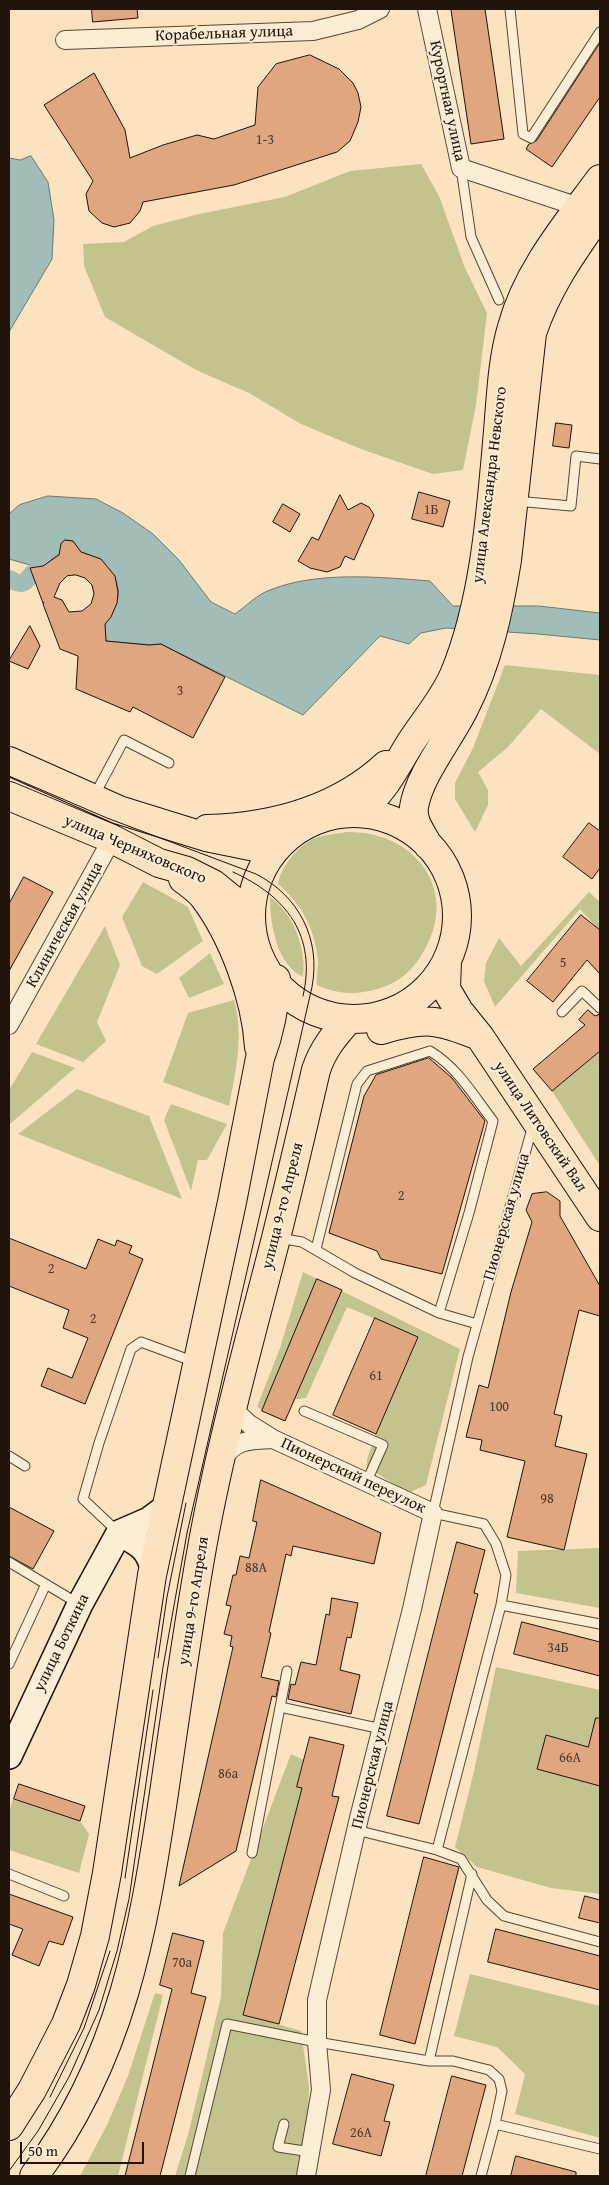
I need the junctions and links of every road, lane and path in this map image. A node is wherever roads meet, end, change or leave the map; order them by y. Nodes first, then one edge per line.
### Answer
1 (380, 9) edge
2 (427, 9) edge
3 (510, 9) edge
4 (600, 32) edge
5 (64, 40) dead end
6 (461, 168) junction
7 (600, 179) edge
8 (595, 213) edge
9 (499, 300) dead end
10 (600, 458) edge
11 (527, 502) dead end
12 (477, 642) junction
13 (411, 742) junction
14 (9, 761) edge
15 (170, 763) dead end
16 (431, 766) junction
17 (9, 796) edge
18 (93, 798) junction
19 (357, 813) junction
20 (161, 823) junction
21 (279, 844) junction
22 (109, 845) junction
23 (428, 845) junction
24 (159, 863) junction
25 (249, 920) junction
26 (447, 961) junction
27 (276, 979) junction
28 (404, 1006) junction
29 (600, 1008) edge
30 (562, 1012) dead end
31 (348, 1020) junction
32 (9, 1025) edge
33 (480, 1037) junction
34 (260, 1058) junction
35 (316, 1070) junction
36 (534, 1118) junction
37 (600, 1217) edge
38 (276, 1238) junction
39 (316, 1249) junction
40 (439, 1313) junction
41 (478, 1320) junction
42 (197, 1362) junction
43 (232, 1408) junction
44 (304, 1411) dead end
45 (273, 1439) junction
46 (9, 1456) edge
47 (219, 1465) junction
48 (25, 1466) dead end
49 (367, 1481) junction
50 (165, 1508) junction
51 (433, 1513) junction
52 (119, 1533) junction
53 (10, 1564) edge
54 (153, 1568) junction
55 (46, 1584) junction
56 (80, 1604) junction
57 (500, 1605) junction
58 (600, 1624) edge
59 (9, 1664) edge
60 (287, 1671) dead end
61 (280, 1707) junction
62 (382, 1729) junction
63 (9, 1756) edge
64 (356, 1830) junction
65 (437, 1850) junction
66 (252, 1853) dead end
67 (9, 1874) edge
68 (472, 1874) junction
69 (64, 1896) dead end
70 (600, 1942) edge
71 (317, 2042) junction
72 (429, 2062) junction
73 (284, 2124) dead end
74 (495, 2124) junction
75 (9, 2126) edge
76 (600, 2149) edge
77 (312, 2152) junction
78 (34, 2176) edge
79 (190, 2176) edge
80 (306, 2176) edge
81 (481, 2176) edge

1 - 5 street, Корабельная улица
2 - 6 street, Курортная улица
3 - 4 lane
6 - 8 street, Курортная улица
6 - 9 lane
7 - 8 main road, улица Александра Невского
8 - 12 main road, улица Александра Невского
10 - 11 lane
12 - 13 main road, улица Александра Невского
12 - 16 main road, улица Александра Невского
13 - 19 main road, улица Александра Невского
13 - 20 main road
14 - 18 main road, улица Черняховского
15 - 18 lane
16 - 23 main road, улица Александра Невского
16 - 33 main road
17 - 22 main road, улица Черняховского
18 - 20 main road, улица Черняховского
19 - 21 main road
19 - 23 main road
20 - 21 main road, улица Черняховского
21 - 25 main road
22 - 24 main road, улица Черняховского
22 - 32 street, Клиническая улица
23 - 26 main road, улица Александра Невского
24 - 25 main road, улица Черняховского
24 - 34 main road
25 - 27 main road
26 - 28 main road
26 - 33 main road, улица Литовский Вал
27 - 31 main road
27 - 34 main road
28 - 31 main road
28 - 33 main road, улица Литовский Вал
29 - 30 lane
31 - 35 main road, улица 9-го Апреля
33 - 35 main road
33 - 36 main road, улица Литовский Вал
34 - 42 main road
35 - 38 main road, улица 9-го Апреля
36 - 37 main road, улица Литовский Вал
36 - 41 lane, Пионерская улица
38 - 39 lane
38 - 43 main road, улица 9-го Апреля
39 - 40 lane
39 - 40 lane
40 - 41 lane
41 - 51 lane, Пионерская улица
42 - 50 main road
42 - 52 lane
43 - 45 street, Пионерский переулок
43 - 47 main road, улица 9-го Апреля
44 - 49 lane
45 - 47 street, Пионерский переулок
45 - 49 street, Пионерский переулок
46 - 48 lane
47 - 78 main road, улица 9-го Апреля
49 - 51 street, Пионерский переулок
50 - 52 street
50 - 54 main road
51 - 57 lane
51 - 62 street, Пионерская улица
52 - 54 street
52 - 56 street, улица Боткина
53 - 55 lane
54 - 75 main road
55 - 56 lane
55 - 59 lane
56 - 63 street, улица Боткина
57 - 58 lane
57 - 65 lane
60 - 61 lane
61 - 62 lane
61 - 66 lane
62 - 64 street, Пионерская улица
64 - 65 lane
64 - 71 street, Пионерская улица
65 - 68 lane
67 - 69 lane
68 - 70 lane
68 - 72 lane
71 - 72 lane
71 - 77 street, Пионерская улица
71 - 79 lane
72 - 74 lane
73 - 77 lane
74 - 76 lane
74 - 81 lane
77 - 80 street, Пионерская улица

